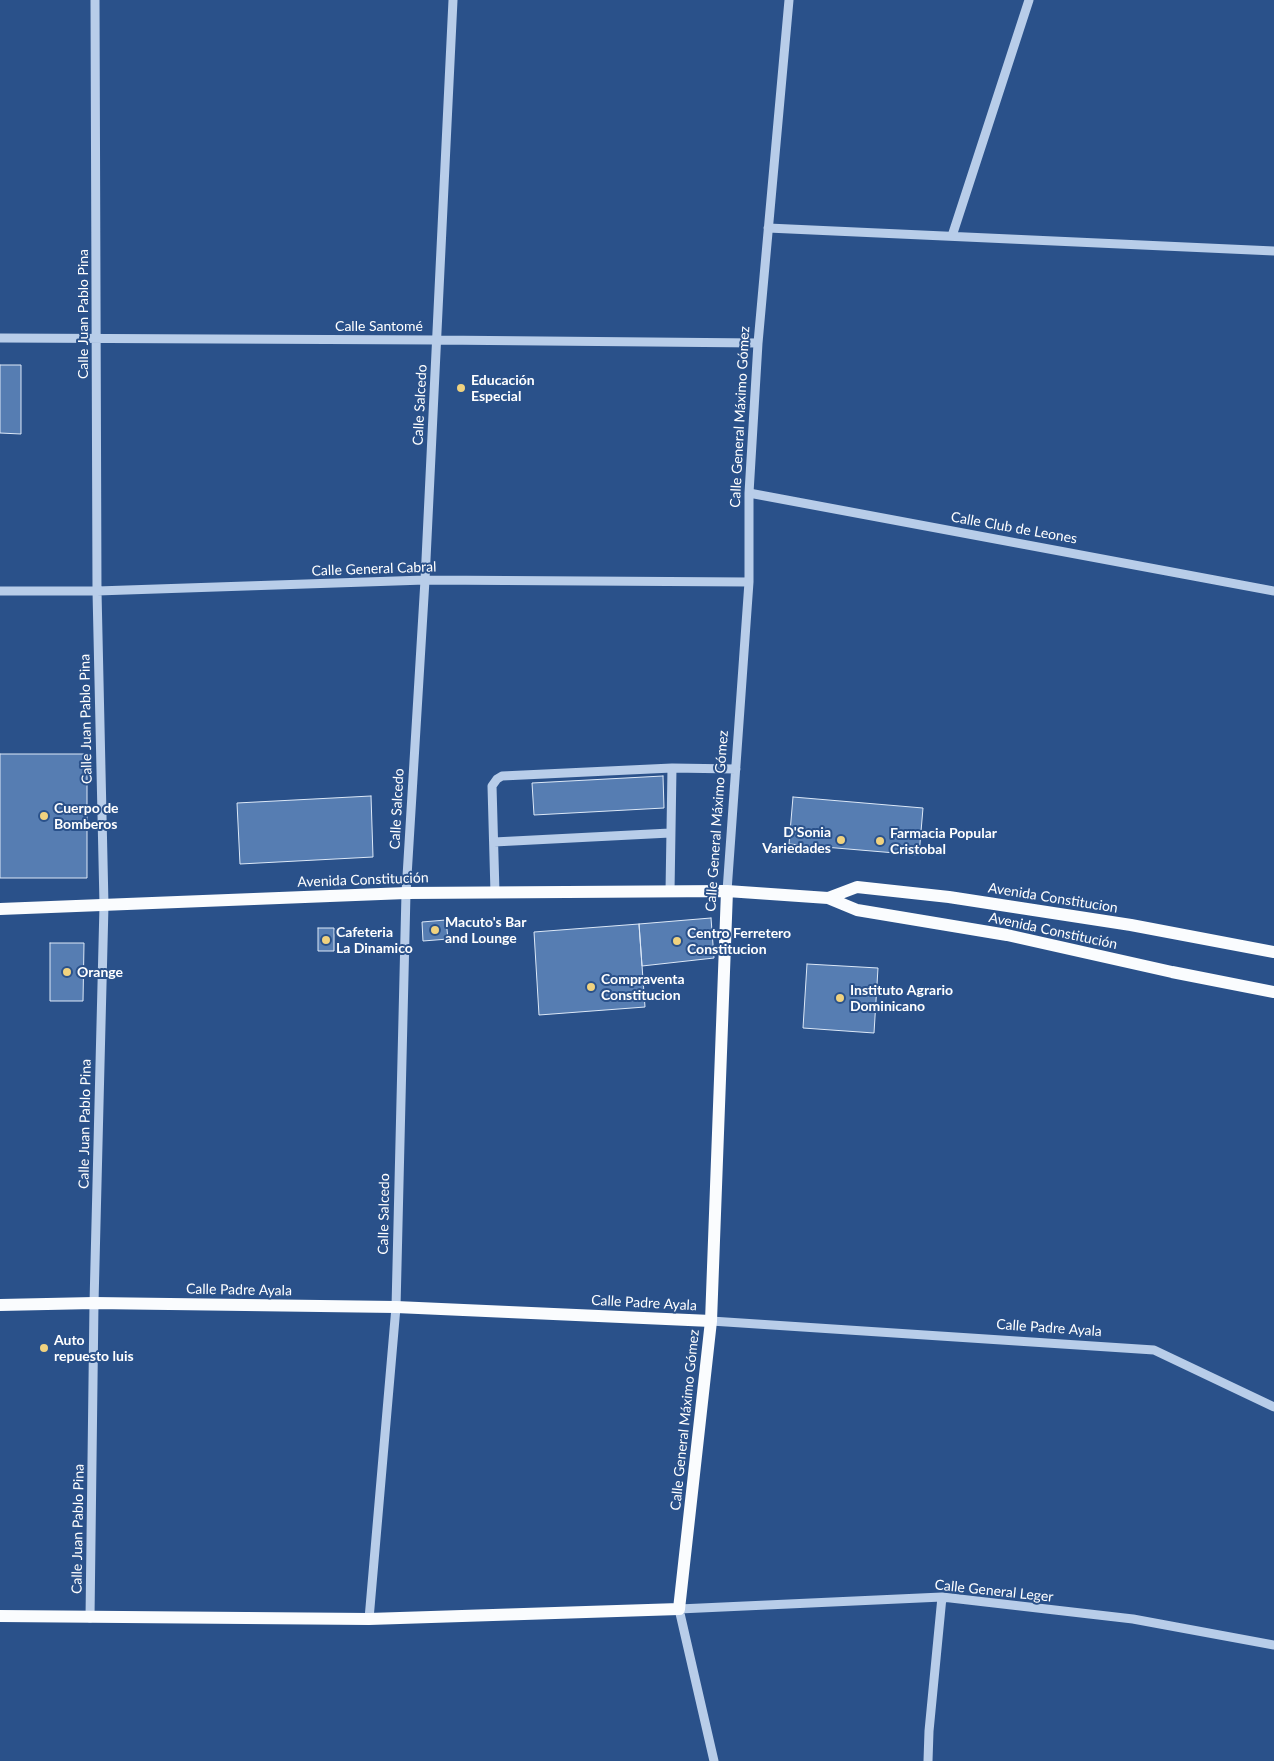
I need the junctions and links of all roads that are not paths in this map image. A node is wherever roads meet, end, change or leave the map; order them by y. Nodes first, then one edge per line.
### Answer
1 (95, 0) edge
2 (453, 0) edge
3 (789, 0) edge
4 (1029, 0) edge
5 (768, 228) junction
6 (952, 236) junction
7 (1274, 251) edge
8 (0, 338) edge
9 (97, 338) junction
10 (436, 340) junction
11 (758, 344) junction
12 (749, 493) junction
13 (425, 580) junction
14 (749, 582) junction
15 (0, 591) edge
16 (96, 591) junction
17 (1274, 591) edge
18 (672, 768) junction
19 (736, 769) junction
20 (670, 833) junction
21 (494, 842) junction
22 (727, 891) junction
23 (670, 892) junction
24 (406, 893) junction
25 (495, 893) junction
26 (828, 898) junction
27 (104, 905) junction
28 (0, 908) edge
29 (1274, 952) edge
30 (1274, 992) edge
31 (94, 1303) junction
32 (0, 1305) edge
33 (396, 1306) junction
34 (711, 1321) junction
35 (1274, 1407) edge
36 (942, 1597) junction
37 (679, 1609) junction
38 (0, 1616) edge
39 (90, 1618) junction
40 (369, 1619) junction
41 (1274, 1645) edge
42 (714, 1761) edge
43 (928, 1761) edge

1 - 9 street, Calle Juan Pablo Pina
2 - 10 street, Calle Salcedo
3 - 5 street, Calle General Máximo Gómez
4 - 6 street
5 - 6 street
5 - 11 street, Calle General Máximo Gómez
6 - 7 street
8 - 9 street, Calle Santomé
9 - 10 street, Calle Santomé
9 - 16 street, Calle Juan Pablo Pina
10 - 11 street, Calle Santomé
10 - 13 street, Calle Salcedo
11 - 12 street, Calle General Máximo Gómez
12 - 14 street, Calle General Máximo Gómez
12 - 17 street, Calle Club de Leones
13 - 14 street, Calle General Cabral
13 - 16 street, Calle General Cabral
13 - 24 street, Calle Salcedo
14 - 19 street, Calle General Máximo Gómez
15 - 16 street, Calle General Cabral
16 - 27 street, Calle Juan Pablo Pina
18 - 19 street
18 - 20 street
18 - 21 street
19 - 22 street, Calle General Máximo Gómez
20 - 21 street
20 - 23 street
21 - 25 street
22 - 23 main road, Avenida Constitución
22 - 26 main road, Avenida Constitución
22 - 34 main road, Calle General Máximo Gómez
23 - 25 main road, Avenida Constitución
24 - 25 main road, Avenida Constitución
24 - 27 main road, Avenida Constitución
24 - 33 street, Calle Salcedo
26 - 29 main road, Avenida Constitucion
26 - 30 main road, Avenida Constitución
27 - 28 main road, Avenida Constitución
27 - 31 street, Calle Juan Pablo Pina
31 - 32 main road, Calle Padre Ayala
31 - 33 main road, Calle Padre Ayala
31 - 39 street, Calle Juan Pablo Pina
33 - 34 main road, Calle Padre Ayala
33 - 40 street, Calle Salcedo
34 - 35 street, Calle Padre Ayala
34 - 37 main road, Calle General Máximo Gómez
36 - 37 street, Calle General Leger
36 - 41 street, Calle General Leger
36 - 43 street
37 - 40 main road
37 - 42 street, Calle General Máximo Gómez
38 - 39 main road
39 - 40 main road

